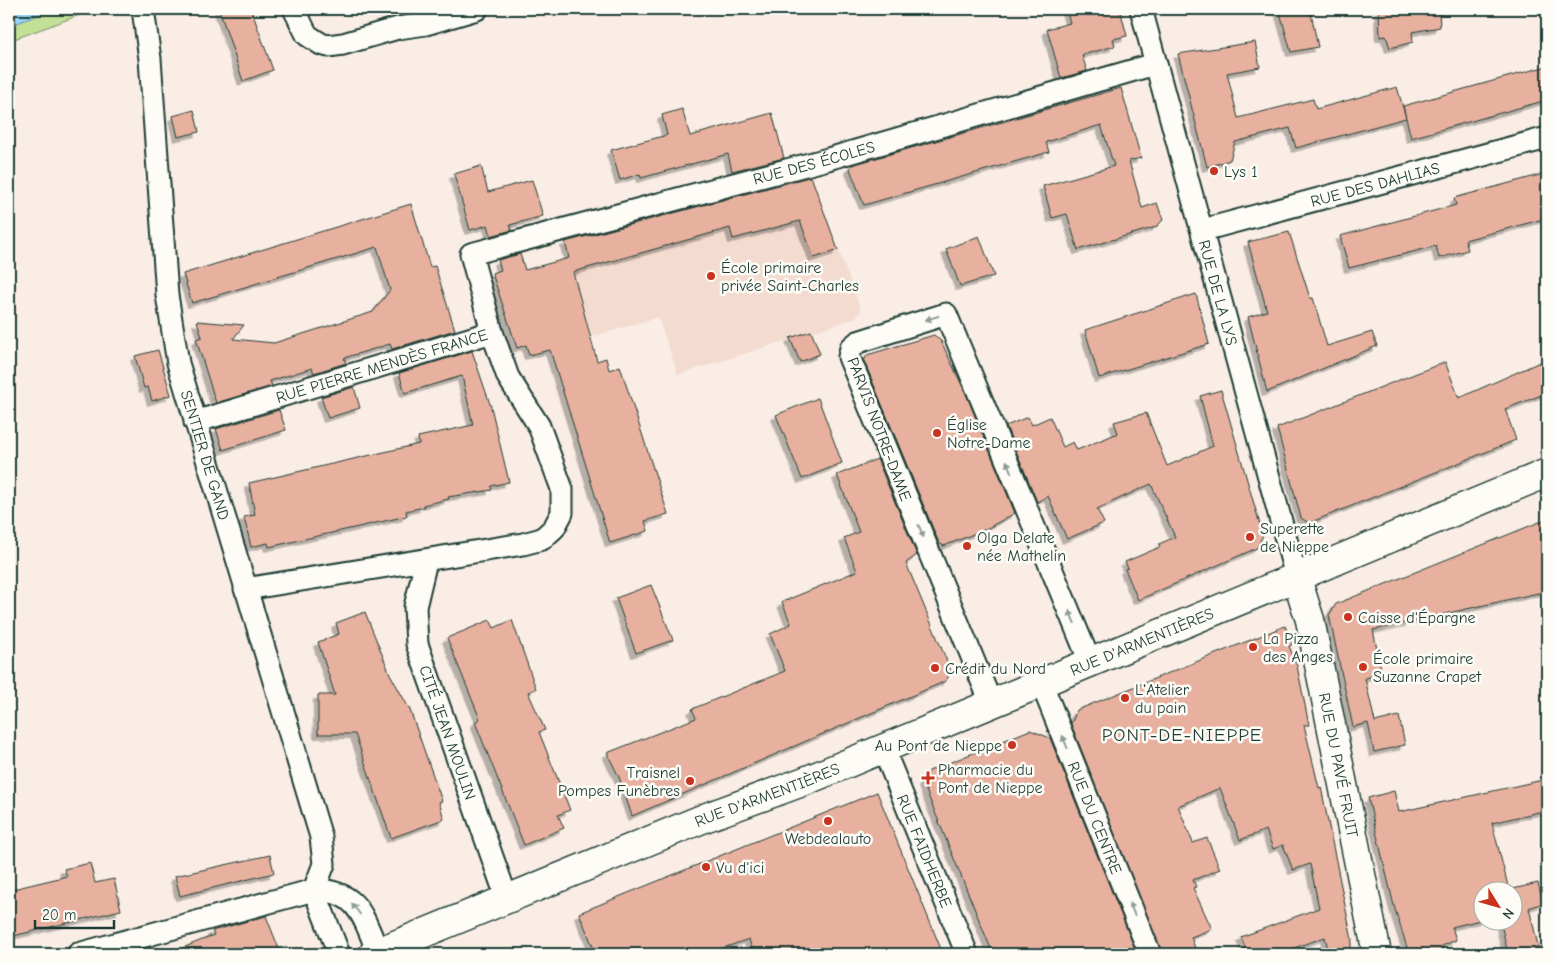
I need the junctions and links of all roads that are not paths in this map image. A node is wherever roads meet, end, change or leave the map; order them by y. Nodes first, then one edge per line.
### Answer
1 (143, 9) edge
2 (294, 9) edge
3 (477, 9) edge
4 (1141, 9) edge
5 (1155, 64) junction
6 (1547, 138) edge
7 (1203, 230) junction
8 (471, 254) joint
9 (492, 332) junction
10 (195, 422) junction
11 (1547, 473) edge
12 (426, 561) junction
13 (1296, 576) junction
14 (245, 590) junction
15 (1090, 662) junction
16 (1041, 682) junction
17 (991, 703) junction
18 (883, 748) junction
19 (314, 890) junction
20 (507, 900) junction
21 (376, 953) edge
22 (78, 954) edge
23 (339, 954) edge
24 (967, 954) edge
25 (1150, 954) edge
26 (1377, 954) edge

1 - 10 street, SENTIER DE GAND
2 - 3 street
4 - 5 street, RUE DE LA LYS
5 - 7 street, RUE DE LA LYS
5 - 8 street, RUE DES ÉCOLES
6 - 7 street, RUE DES DAHLIAS
7 - 13 street, RUE DE LA LYS
8 - 9 street, RUE PIERRE MENDÈS FRANCE
9 - 10 street, RUE PIERRE MENDÈS FRANCE
9 - 12 street
10 - 14 street, SENTIER DE GAND
11 - 13 main road, RUE D'ARMENTIÈRES
12 - 14 street
12 - 20 street, CITÉ JEAN MOULIN
13 - 15 main road, RUE D'ARMENTIÈRES
13 - 26 main road, RUE DU PAVÉ FRUIT
14 - 19 street, SENTIER DE GAND
15 - 16 main road, RUE D'ARMENTIÈRES
15 -> 17 street, PARVIS NOTRE-DAME
16 - 17 main road, RUE D'ARMENTIÈRES
25 -> 16 street, RUE DU CENTRE
17 - 18 main road, RUE D'ARMENTIÈRES
18 - 20 main road, RUE D'ARMENTIÈRES
18 - 24 street, RUE FAIDHERBE
21 -> 19 street
19 - 22 street
19 - 23 street
20 - 21 main road, RUE D'ARMENTIÈRES

